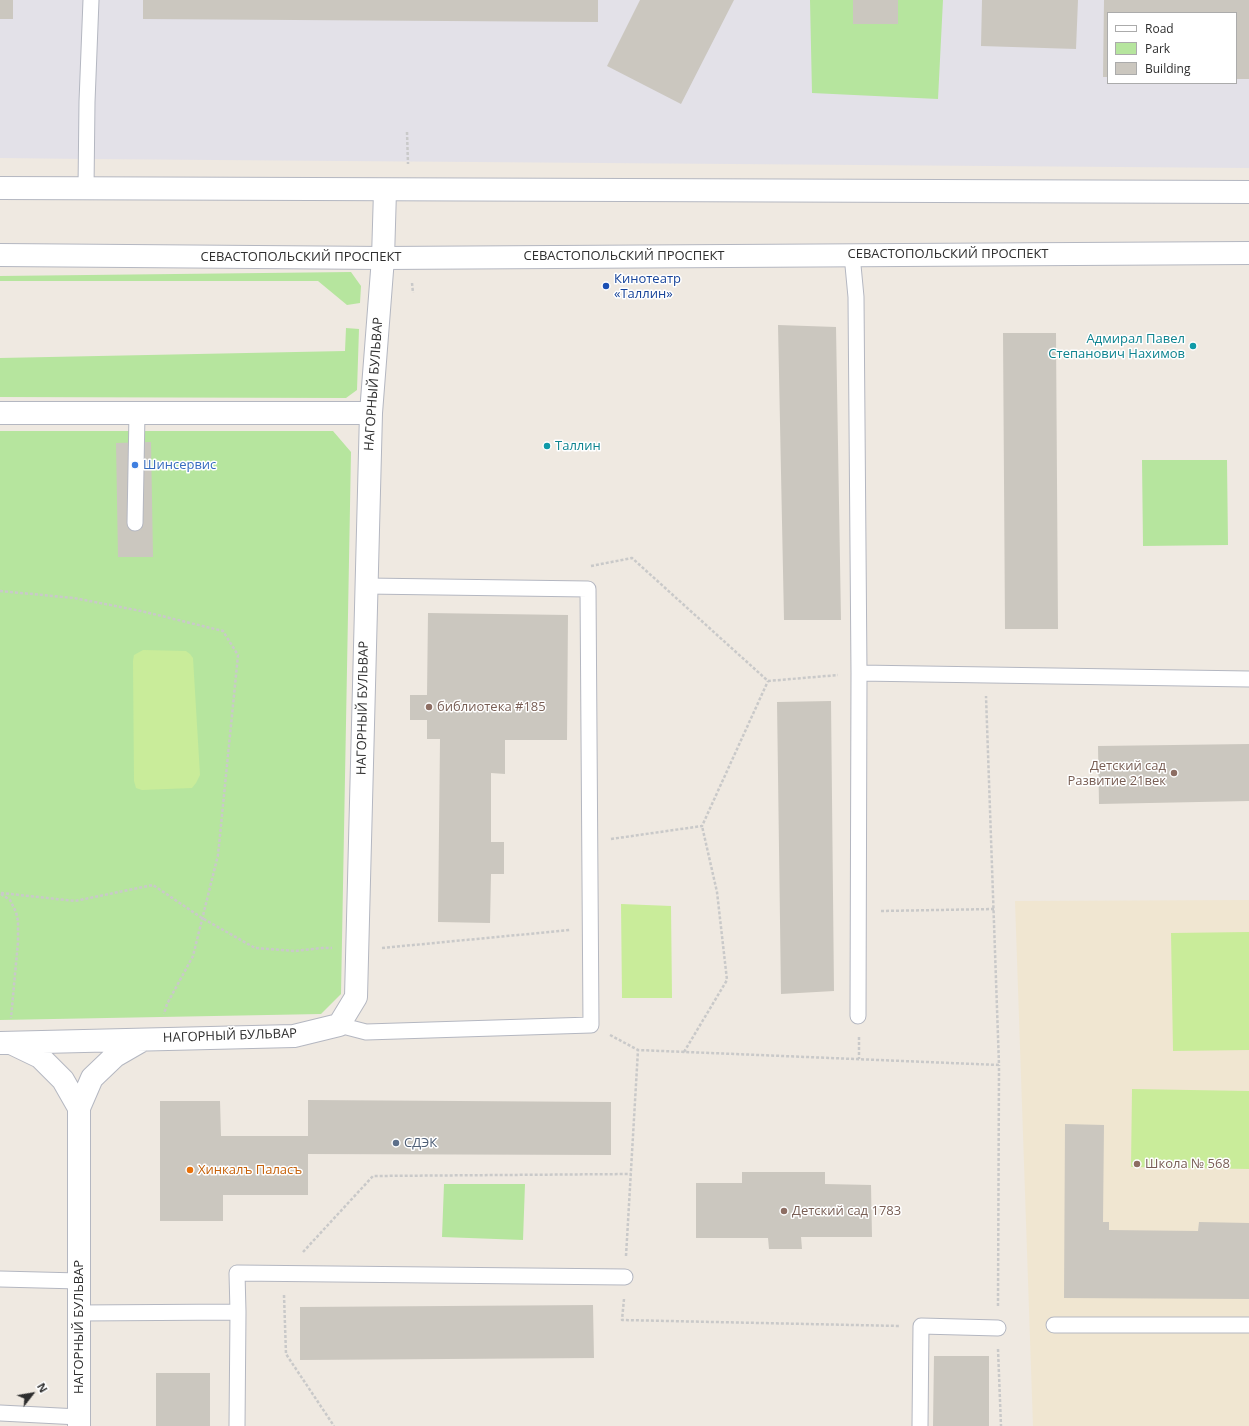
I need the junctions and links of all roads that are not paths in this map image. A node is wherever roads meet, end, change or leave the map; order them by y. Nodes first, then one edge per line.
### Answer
1 (91, 0) edge
2 (0, 188) edge
3 (86, 188) junction
4 (385, 191) junction
5 (1249, 192) edge
6 (1249, 253) edge
7 (0, 255) edge
8 (852, 255) junction
9 (383, 258) junction
10 (0, 413) edge
11 (137, 413) junction
12 (371, 413) junction
13 (135, 523) dead end
14 (366, 586) junction
15 (859, 673) junction
16 (1249, 679) edge
17 (858, 1016) dead end
18 (339, 1025) junction
19 (7, 1036) edge
20 (144, 1039) junction
21 (78, 1108) junction
22 (625, 1277) road end
23 (0, 1279) edge
24 (79, 1280) junction
25 (238, 1312) junction
26 (79, 1313) junction
27 (1249, 1324) edge
28 (1054, 1325) dead end
29 (998, 1328) road end
30 (0, 1414) edge
31 (79, 1422) edge
32 (237, 1426) edge
33 (920, 1426) edge

1 - 3 lane
2 - 3 main road
3 - 4 main road
4 - 5 main road
4 - 9 main road, НАГОРНЫЙ БУЛЬВАР
6 - 8 main road, СЕВАСТОПОЛЬСКИЙ ПРОСПЕКТ
7 - 9 main road, СЕВАСТОПОЛЬСКИЙ ПРОСПЕКТ
8 - 9 main road, СЕВАСТОПОЛЬСКИЙ ПРОСПЕКТ
8 - 15 lane
9 - 12 main road, НАГОРНЫЙ БУЛЬВАР
10 - 11 main road
11 - 12 main road
11 - 13 lane
12 - 14 main road, НАГОРНЫЙ БУЛЬВАР
14 - 18 main road, НАГОРНЫЙ БУЛЬВАР
14 - 18 lane
15 - 16 lane
15 - 17 lane
18 - 20 main road, НАГОРНЫЙ БУЛЬВАР
19 - 20 main road, НАГОРНЫЙ БУЛЬВАР
19 - 21 main road, НАГОРНЫЙ БУЛЬВАР
20 - 21 main road, НАГОРНЫЙ БУЛЬВАР
21 - 24 main road, НАГОРНЫЙ БУЛЬВАР
22 - 25 lane
23 - 24 lane
24 - 26 main road, НАГОРНЫЙ БУЛЬВАР
25 - 26 lane
25 - 32 lane
26 - 31 main road, НАГОРНЫЙ БУЛЬВАР
27 - 28 lane
29 - 33 lane
30 - 31 lane

